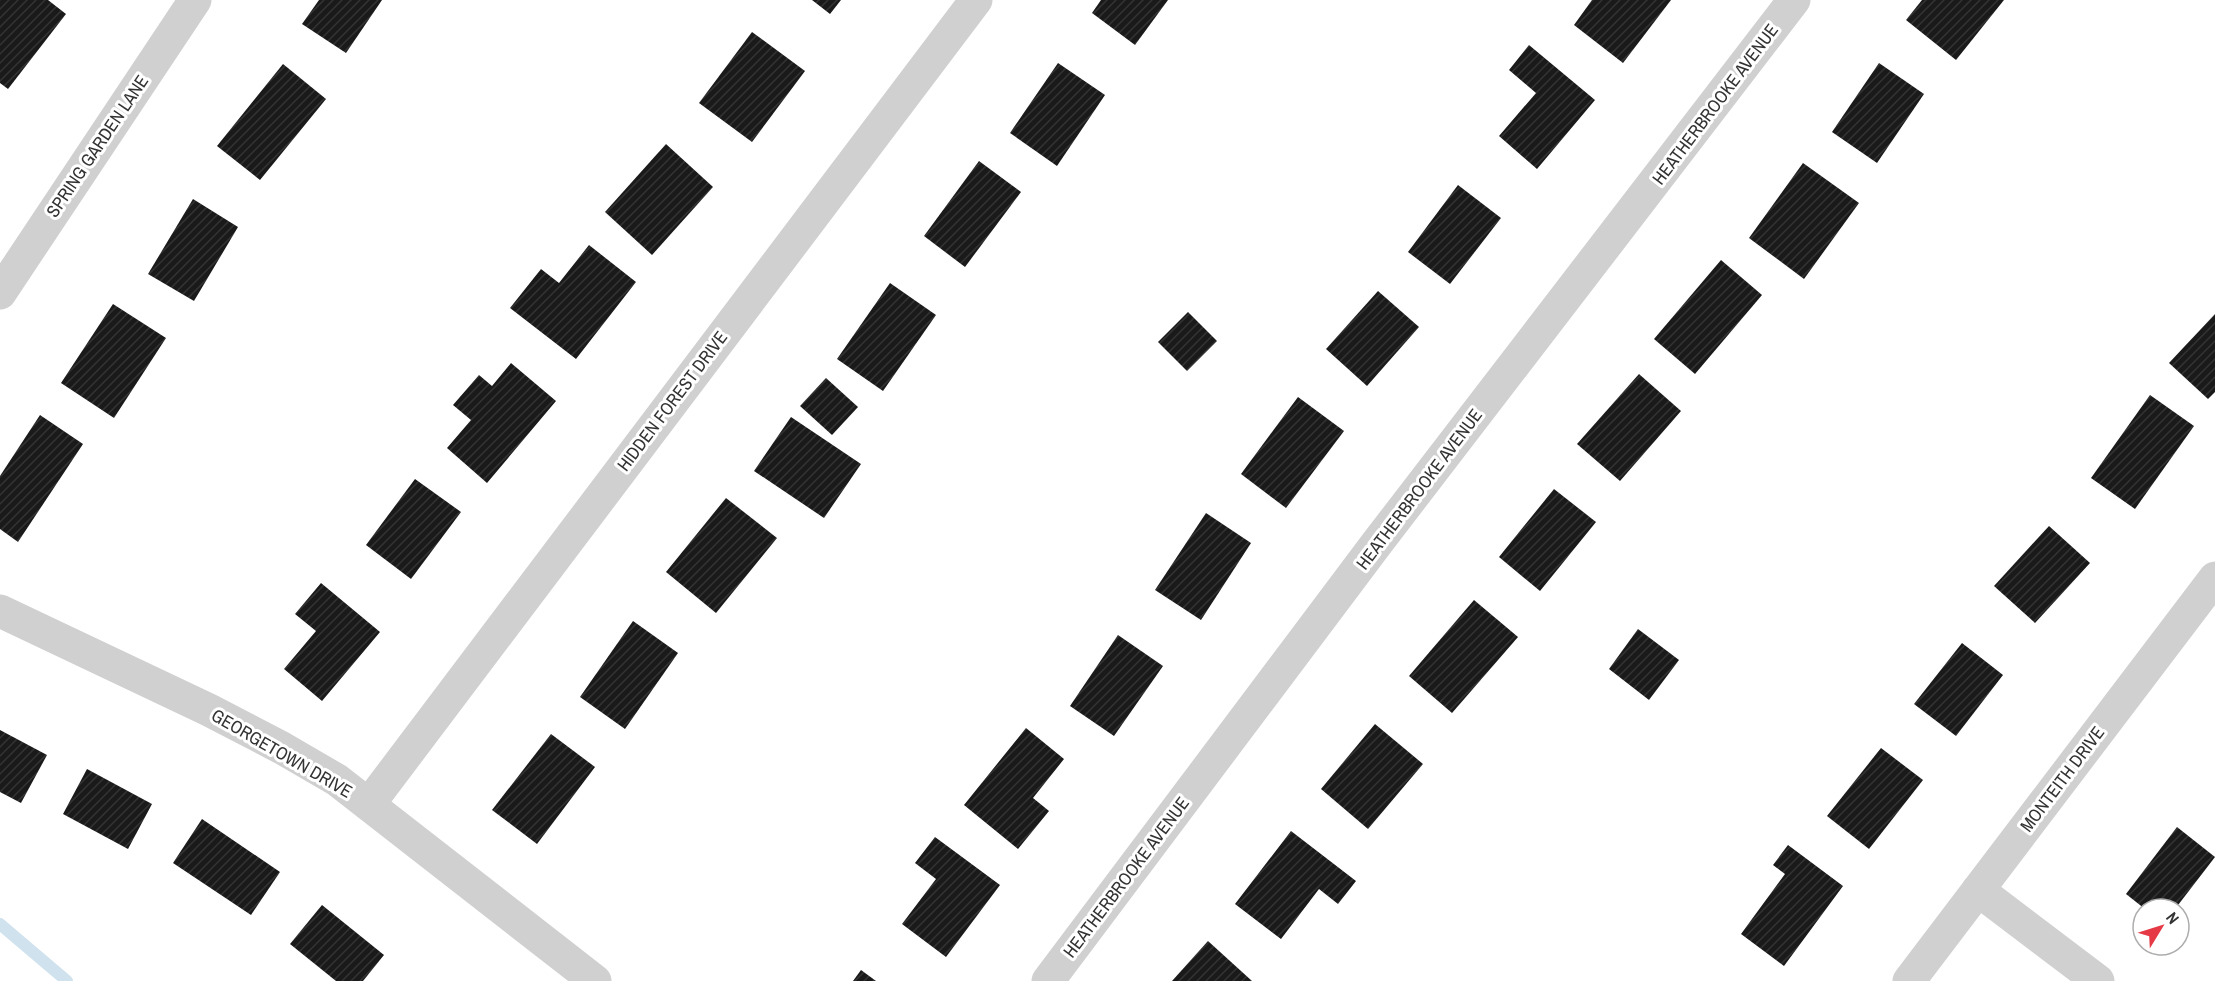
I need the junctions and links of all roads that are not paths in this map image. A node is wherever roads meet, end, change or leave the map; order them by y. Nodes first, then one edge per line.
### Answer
1 (195, 0) edge
2 (976, 0) edge
3 (1794, 0) edge
4 (0, 293) edge
5 (2215, 578) edge
6 (0, 611) edge
7 (369, 804) junction
8 (1978, 890) junction
9 (595, 981) edge
10 (1048, 981) edge
11 (1909, 981) edge
12 (2098, 981) edge

1 - 4 street, SPRING GARDEN LANE
2 - 7 street, HIDDEN FOREST DRIVE
3 - 10 street, HEATHERBROOKE AVENUE
5 - 8 street, MONTEITH DRIVE
6 - 7 street, GEORGETOWN DRIVE
7 - 9 street, GEORGETOWN DRIVE
8 - 11 street, MONTEITH DRIVE
8 - 12 street

